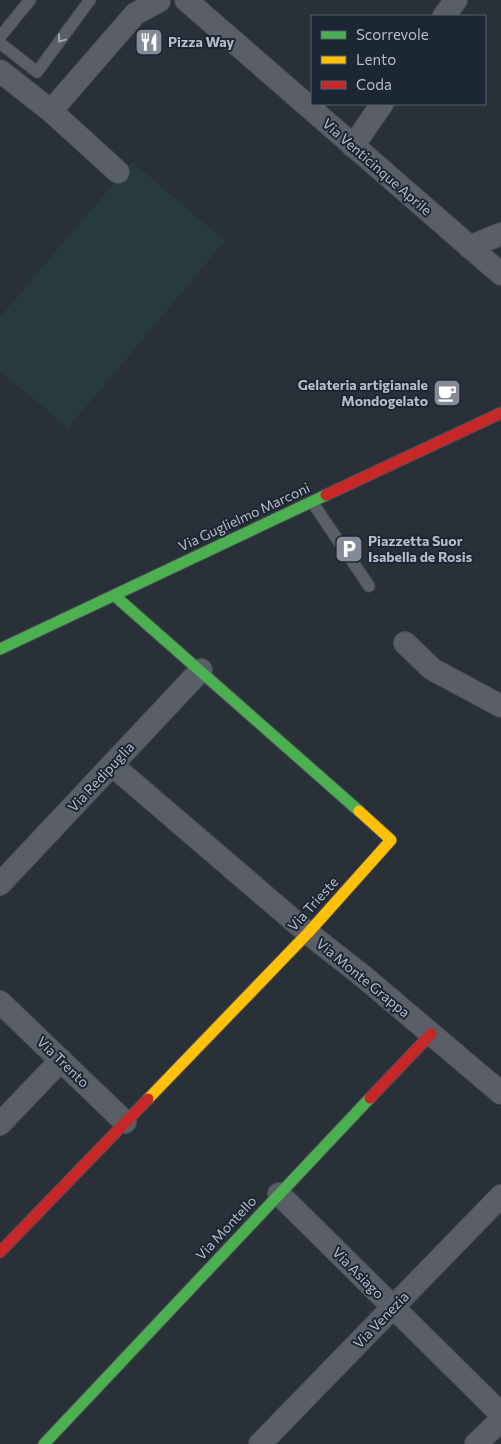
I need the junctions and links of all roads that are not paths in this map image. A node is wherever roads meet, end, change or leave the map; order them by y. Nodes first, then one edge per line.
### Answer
1 (30, 0) edge
2 (90, 0) edge
3 (456, 0) edge
4 (159, 1) edge
5 (189, 1) edge
6 (445, 15) edge
7 (0, 37) edge
8 (0, 43) edge
9 (0, 71) edge
10 (381, 105) edge
11 (51, 111) junction
12 (352, 146) junction
13 (118, 172) dead end
14 (501, 234) edge
15 (470, 247) junction
16 (501, 274) edge
17 (501, 413) edge
18 (312, 502) junction
19 (369, 586) dead end
20 (115, 596) junction
21 (405, 643) dead end
22 (0, 650) edge
23 (201, 670) junction
24 (501, 706) edge
25 (112, 765) junction
26 (0, 884) edge
27 (308, 933) junction
28 (0, 1002) edge
29 (431, 1034) junction
30 (60, 1060) junction
31 (501, 1093) edge
32 (125, 1122) junction
33 (0, 1124) edge
34 (279, 1194) junction
35 (501, 1196) edge
36 (0, 1252) edge
37 (393, 1308) junction
38 (500, 1422) edge
39 (44, 1444) edge
40 (260, 1444) edge
41 (476, 1444) edge

1 - 7 lane
2 -> 8 lane
3 - 6 street
4 - 11 street
5 - 12 street, Via Venticinque Aprile
9 - 11 street
10 - 12 street
11 - 13 street
12 - 15 street, Via Venticinque Aprile
14 - 15 street
15 - 16 street, Via Venticinque Aprile
17 - 18 street, Via Guglielmo Marconi
18 - 19 lane
18 - 20 street, Via Guglielmo Marconi
20 - 22 street, Via Guglielmo Marconi
20 - 23 street, Via Trieste
21 - 24 street
23 - 25 street, Via Redipuglia
23 - 27 street, Via Trieste
25 - 26 street, Via Redipuglia
25 - 27 street, Via Monte Grappa
27 - 29 street, Via Monte Grappa
27 - 32 street, Via Trieste
28 - 30 street, Via Trento
29 - 31 street, Via Monte Grappa
29 - 34 street, Via Montello
30 - 32 street, Via Trento
30 - 33 street
32 - 36 street, Via Trieste
34 - 37 street, Via Asiago
34 - 39 street, Via Montello
35 - 37 street, Via Venezia
37 - 38 street, Via Asiago
37 - 40 street, Via Venezia
38 - 41 street

